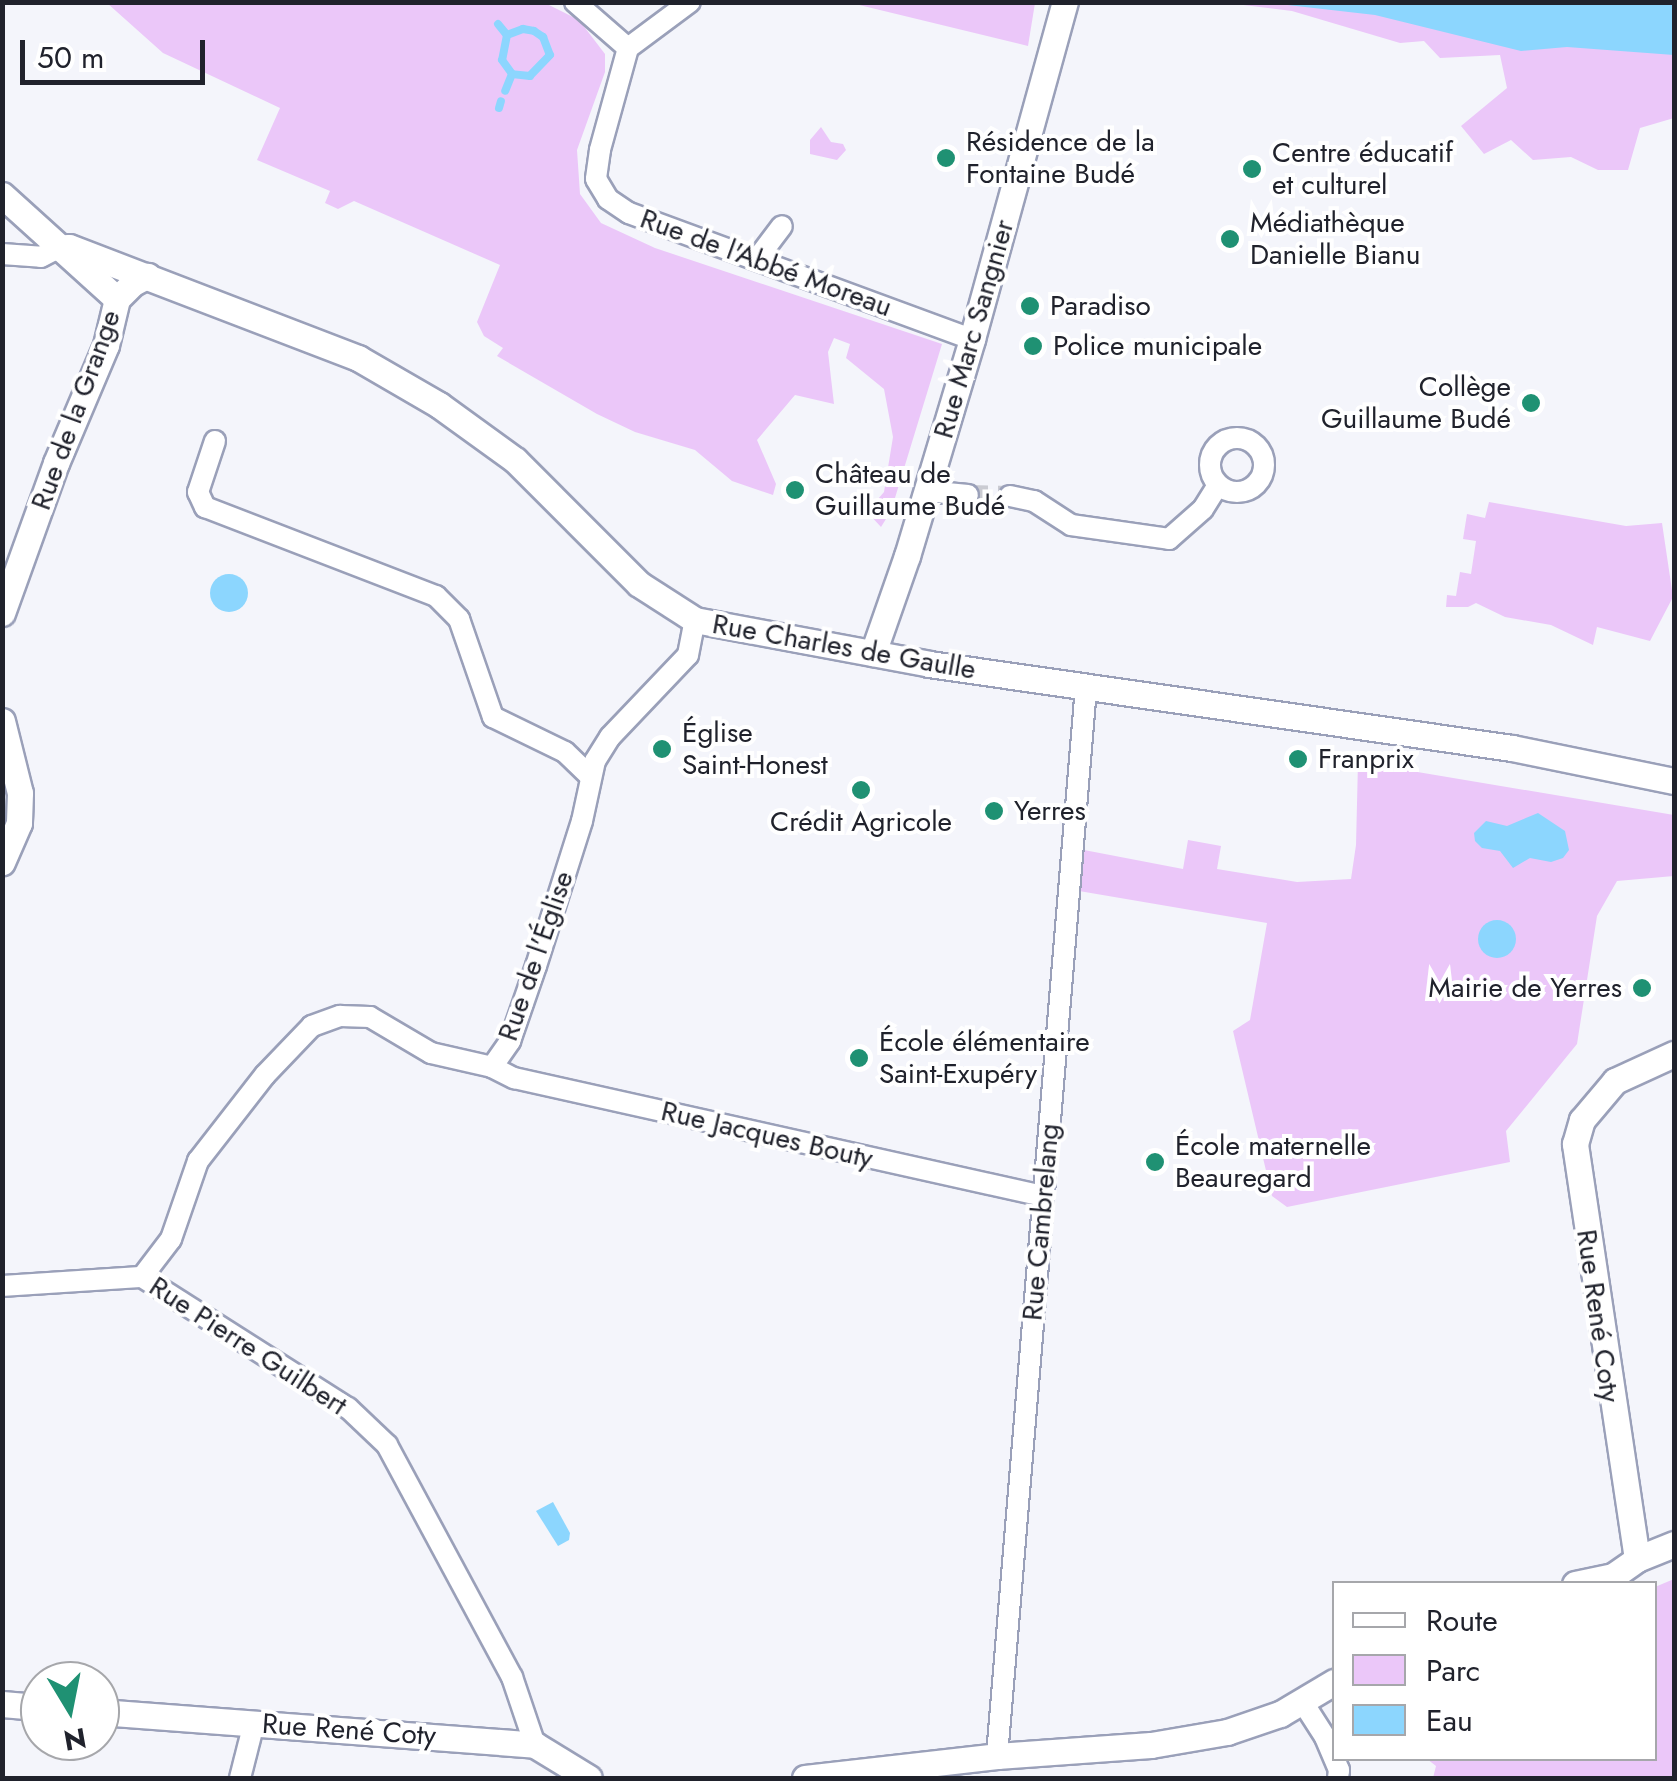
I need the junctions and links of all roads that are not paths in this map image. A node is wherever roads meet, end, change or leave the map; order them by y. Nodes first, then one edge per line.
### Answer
1 (576, 2) edge
2 (690, 2) edge
3 (1065, 2) edge
4 (628, 48) junction
5 (2, 195) edge
6 (782, 226) dead end
7 (58, 248) junction
8 (2, 254) edge
9 (757, 259) junction
10 (147, 276) junction
11 (117, 299) junction
12 (972, 339) junction
13 (215, 441) dead end
14 (1218, 485) dead end
15 (926, 491) junction
16 (968, 495) tunnel mouth
17 (1010, 496) tunnel mouth
18 (2, 614) edge
19 (694, 620) junction
20 (874, 653) junction
21 (1086, 687) junction
22 (2, 720) edge
23 (590, 777) junction
24 (1674, 781) edge
25 (2, 862) edge
26 (1674, 1054) edge
27 (492, 1067) junction
28 (1043, 1196) junction
29 (142, 1276) junction
30 (2, 1286) edge
31 (1674, 1544) edge
32 (1637, 1559) junction
33 (1589, 1581) edge
34 (1332, 1683) edge
35 (1302, 1701) junction
36 (120, 1713) edge
37 (254, 1723) junction
38 (535, 1746) junction
39 (1332, 1754) edge
40 (997, 1756) junction
41 (240, 1778) edge
42 (590, 1778) edge
43 (805, 1778) edge

1 - 4 street
2 - 4 street
3 - 12 street, Rue Marc Sangnier
4 - 9 street, Rue de l'Abbé Moreau
5 - 7 street
6 - 9 street
7 - 8 street
7 - 10 street, Rue Charles de Gaulle
7 - 11 street
9 - 12 street, Rue de l'Abbé Moreau
10 - 11 street, Rue de la Grange
10 - 19 street, Rue Charles de Gaulle
11 - 18 street, Rue de la Grange
12 - 15 street, Rue Marc Sangnier
13 - 23 street
14 - 17 street
15 - 16 street
15 - 20 street, Rue Marc Sangnier
19 - 20 street, Rue Charles de Gaulle
19 - 23 street, Rue de l'Église
20 - 21 street, Rue Charles de Gaulle
21 - 24 street, Rue Charles de Gaulle
21 - 28 street, Rue Cambrelang
22 - 25 street
23 - 27 street, Rue de l'Église
26 - 32 street, Rue René Coty
27 - 28 street, Rue Jacques Bouty
27 - 29 street, Rue de l'Église
28 - 40 street, Rue Cambrelang
29 - 30 street, Rue Pierre Guilbert
29 - 38 street, Rue Pierre Guilbert
31 - 32 street
32 - 33 street
34 - 35 street
35 - 39 street
35 - 40 street
36 - 37 street, Rue René Coty
37 - 38 street, Rue René Coty
37 - 41 street
38 - 42 street, Rue René Coty
40 - 43 street

